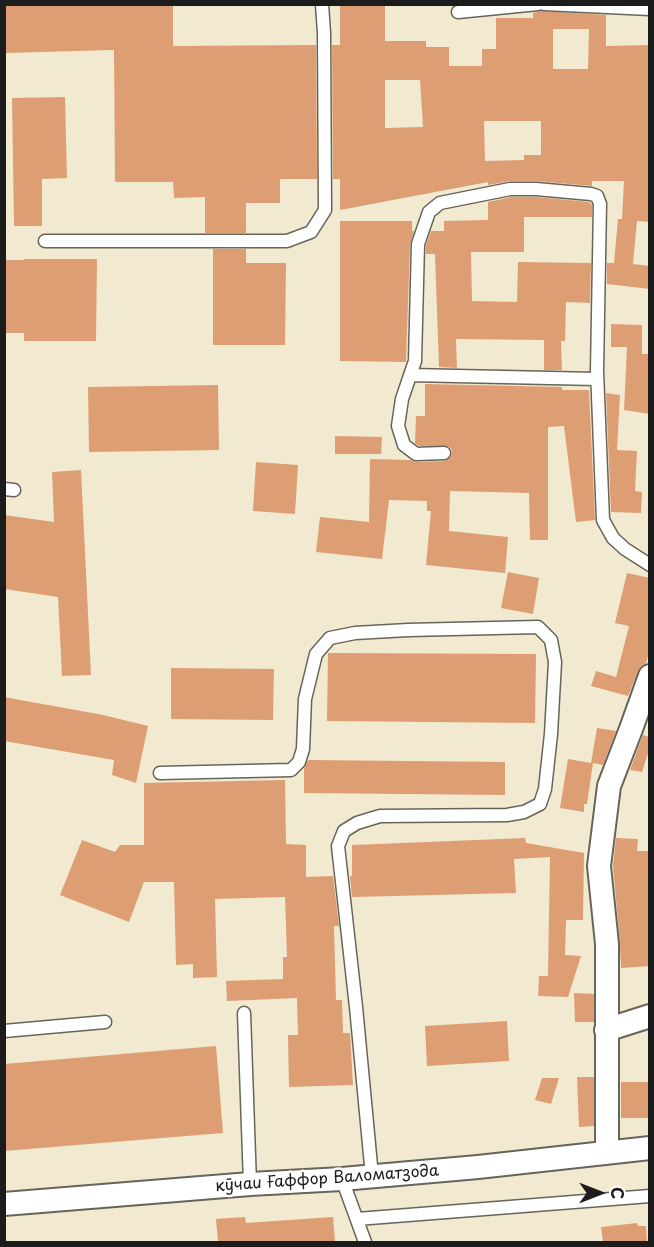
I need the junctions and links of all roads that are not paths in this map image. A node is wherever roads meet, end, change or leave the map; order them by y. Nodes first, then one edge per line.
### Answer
1 (322, 4) edge
2 (538, 4) edge
3 (544, 4) edge
4 (650, 9) edge
5 (458, 12) dead end
6 (45, 241) dead end
7 (410, 375) junction
8 (597, 379) junction
9 (444, 453) dead end
10 (650, 565) edge
11 (650, 676) edge
12 (160, 773) dead end
13 (244, 1013) dead end
14 (650, 1016) edge
15 (105, 1022) dead end
16 (606, 1030) junction
17 (4, 1031) edge
18 (650, 1148) edge
19 (607, 1152) junction
20 (372, 1176) junction
21 (342, 1179) junction
22 (250, 1184) junction
23 (650, 1196) edge
24 (4, 1204) edge
25 (357, 1219) junction
26 (365, 1242) edge

1 - 6 lane
2 - 5 lane
3 - 4 lane
7 - 8 lane
7 - 8 lane
7 - 9 lane
8 - 10 lane
11 - 16 street
12 - 20 lane
13 - 22 lane
14 - 16 street
15 - 17 lane
16 - 19 street
18 - 19 street, кӯчаи Ғаффор Валоматзода
19 - 20 street, кӯчаи Ғаффор Валоматзода
20 - 21 street, кӯчаи Ғаффор Валоматзода
21 - 22 street, кӯчаи Ғаффор Валоматзода
21 - 25 lane
22 - 24 street, кӯчаи Ғаффор Валоматзода
23 - 25 lane
25 - 26 lane

